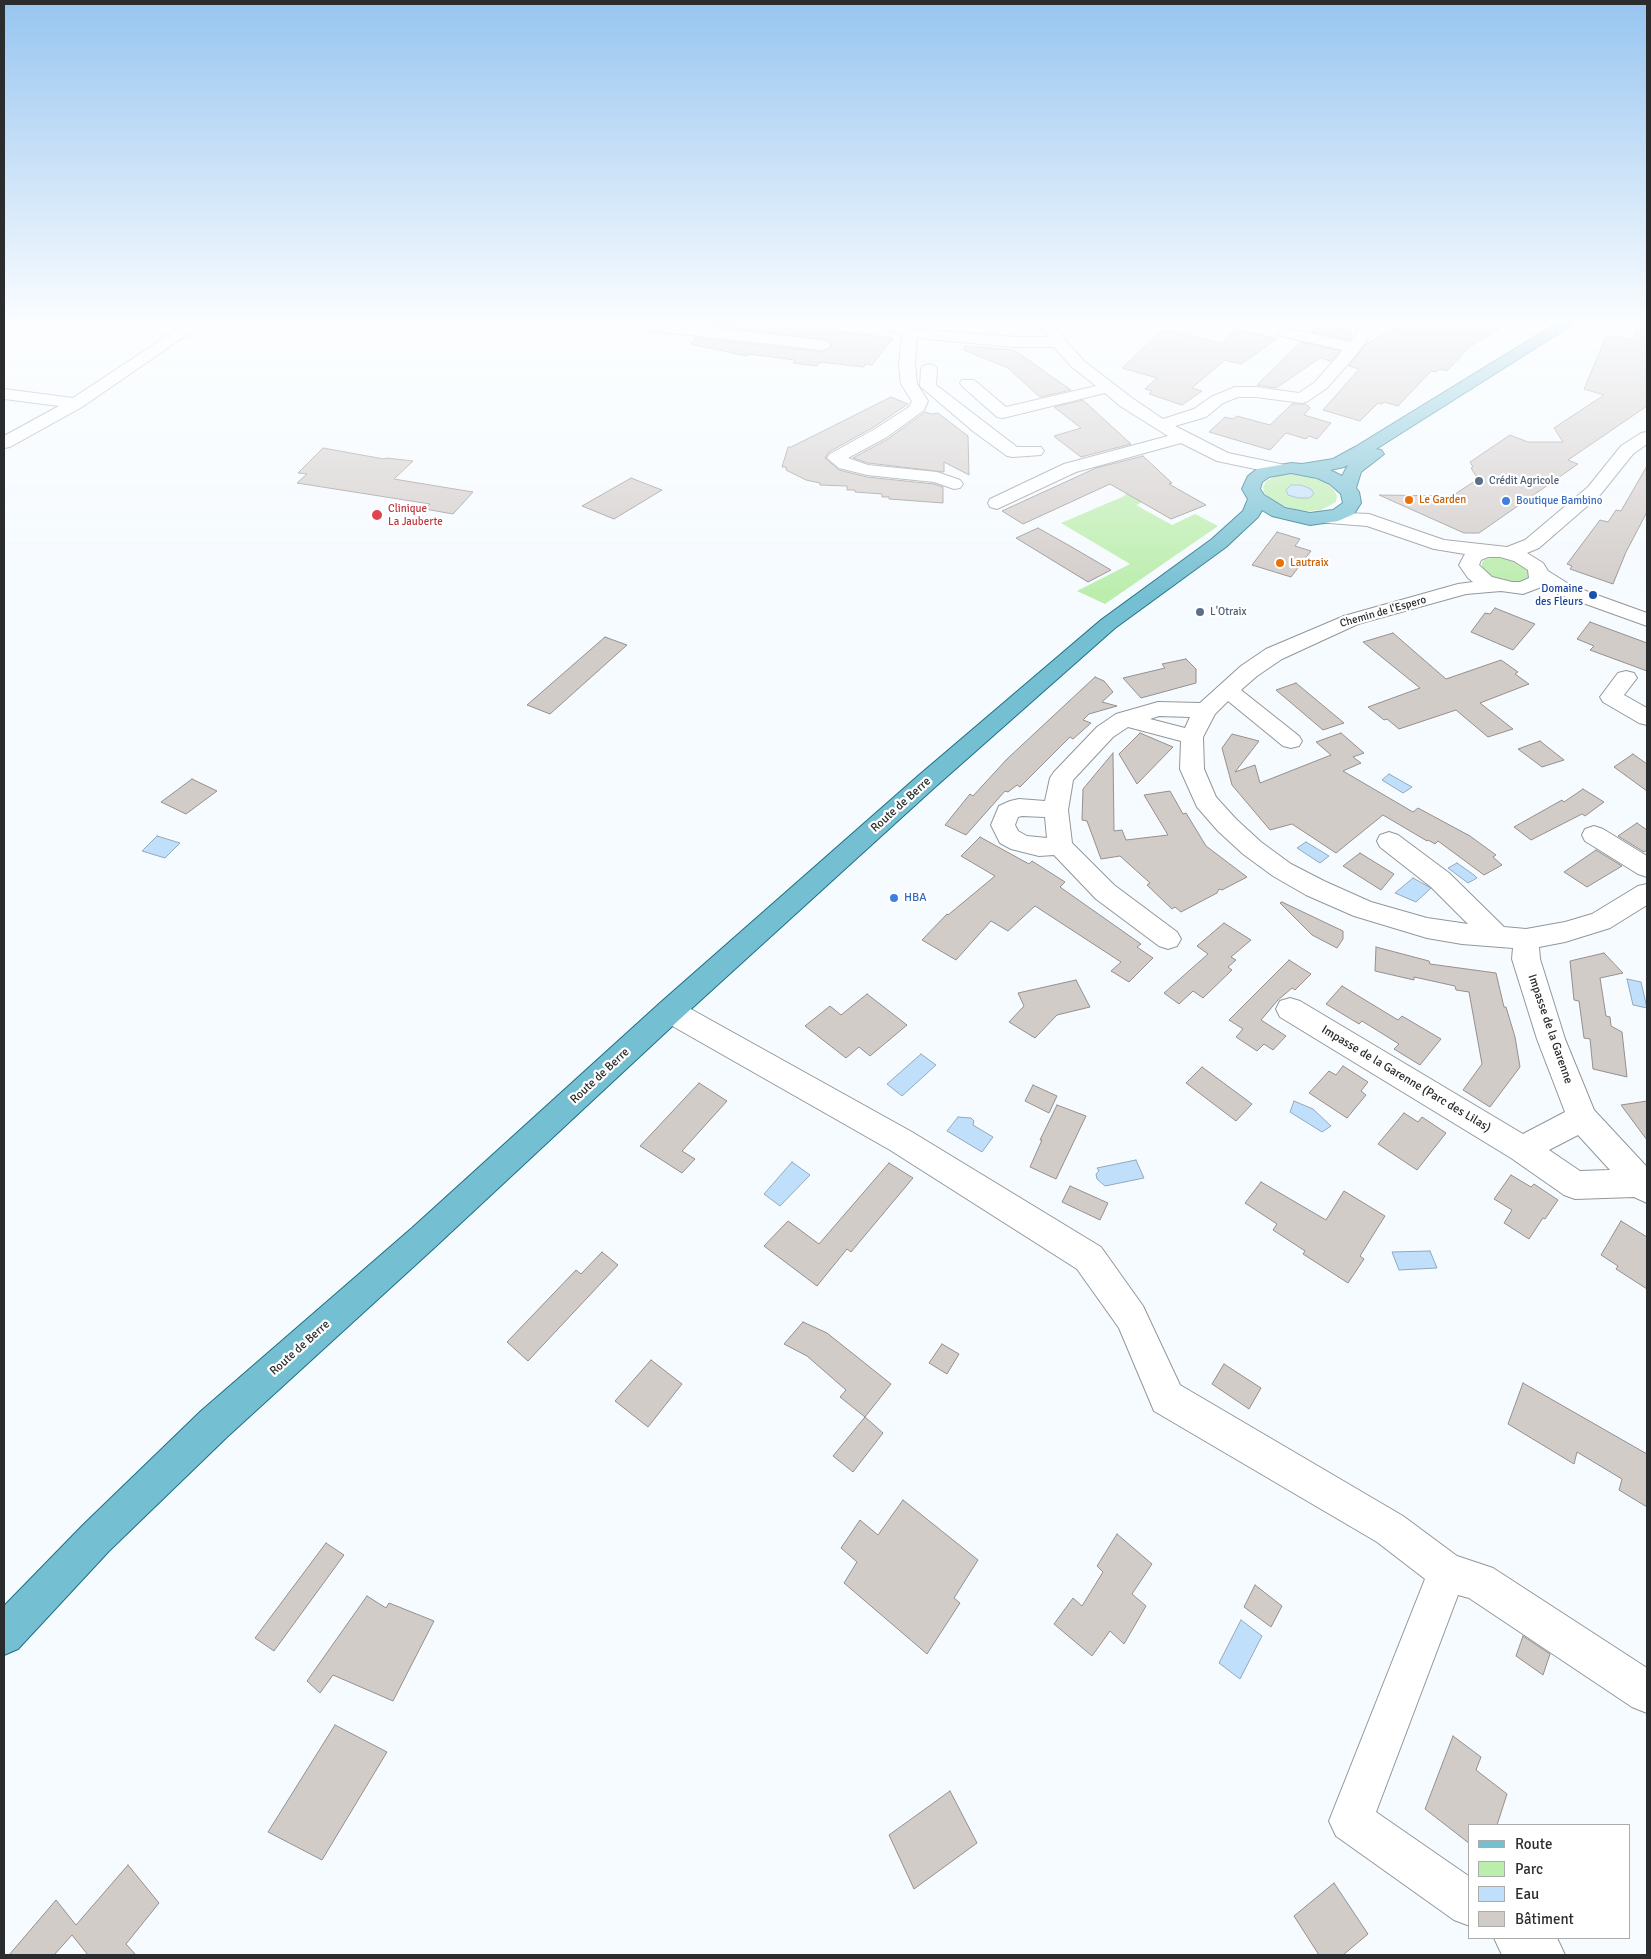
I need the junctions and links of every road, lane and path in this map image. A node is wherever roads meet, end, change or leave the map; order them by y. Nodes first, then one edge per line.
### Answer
1 (56, 414) edge
2 (910, 414) edge
3 (963, 414) edge
4 (995, 414) edge
5 (1145, 414) edge
6 (1195, 414) edge
7 (1420, 414) edge
8 (1437, 414) edge
9 (972, 422) junction
10 (1160, 425) junction
11 (1183, 437) junction
12 (1647, 438) edge
13 (4, 444) edge
14 (1034, 452) dead end
15 (1223, 457) junction
16 (1279, 469) junction
17 (1305, 469) junction
18 (1254, 480) junction
19 (954, 484) dead end
20 (1349, 492) junction
21 (1257, 499) junction
22 (997, 503) dead end
23 (1295, 517) junction
24 (1324, 518) junction
25 (1370, 520) junction
26 (1219, 543) junction
27 (1441, 544) junction
28 (1485, 551) junction
29 (1534, 567) junction
30 (1470, 576) junction
31 (1647, 620) edge
32 (1626, 678) dead end
33 (1228, 690) junction
34 (1205, 710) junction
35 (1647, 718) edge
36 (1124, 719) junction
37 (1192, 737) junction
38 (1291, 741) dead end
39 (1056, 810) junction
40 (1594, 835) dead end
41 (1389, 841) dead end
42 (1060, 846) junction
43 (1647, 868) edge
44 (1647, 893) edge
45 (1497, 937) junction
46 (1168, 939) dead end
47 (1526, 939) junction
48 (1290, 1009) dead end
49 (670, 1011) junction
50 (1582, 1118) junction
51 (1522, 1149) junction
52 (1644, 1186) edge
53 (1447, 1572) junction
54 (4, 1636) edge
55 (1647, 1692) edge
56 (1468, 1903) edge
57 (1518, 1939) edge
58 (1542, 1955) edge

1 - 13 street
2 - 19 street
3 - 9 street
4 - 9 street
5 - 10 street
6 - 10 street
7 - 17 main road
8 - 20 main road
9 - 14 street
10 - 11 street
11 - 15 street
11 - 22 street
12 - 29 street
15 - 16 street
15 - 18 street
16 - 17 main road
16 - 18 main road
17 - 20 main road
18 - 21 main road
20 - 24 main road
20 - 25 street
21 - 23 main road
21 - 26 main road, Route de Berre
23 - 24 main road
23 - 26 main road, Route de Berre
24 - 25 street
25 - 27 street
26 - 49 main road, Route de Berre
27 - 28 street
27 - 30 street
28 - 29 street
28 - 30 street
29 - 30 street, Chemin de l'Espero
29 - 31 street
30 - 33 street, Chemin de l'Espero
32 - 35 street
33 - 34 street, Chemin de l'Espero
33 - 38 street
34 - 36 street
34 - 37 street, Chemin de l'Espero
36 - 37 street
36 - 39 street
37 - 45 street, Chemin de l'Espero
39 - 42 street
39 - 42 street
40 - 43 street
41 - 45 street
42 - 46 street
44 - 47 street, Chemin de l'Espero
45 - 47 street, Chemin de l'Espero
47 - 50 street, Impasse de la Garenne
48 - 51 street, Impasse de la Garenne (Parc des Lilas)
49 - 53 street
49 - 54 main road, Route de Berre
50 - 51 street
50 - 52 street, Impasse de la Garenne
51 - 52 street, Impasse de la Garenne
53 - 55 street
53 - 56 street
57 - 58 street

